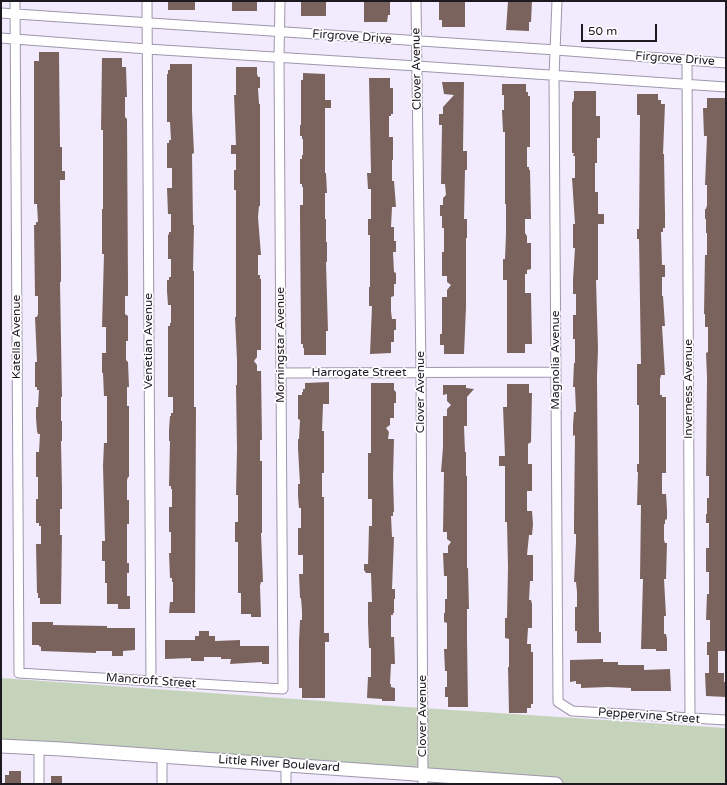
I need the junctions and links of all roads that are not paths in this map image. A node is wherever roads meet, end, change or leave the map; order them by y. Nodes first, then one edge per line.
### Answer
1 (15, 1) edge
2 (147, 1) edge
3 (280, 1) edge
4 (416, 1) edge
5 (557, 1) edge
6 (1, 13) edge
7 (15, 14) junction
8 (147, 23) junction
9 (280, 32) junction
10 (1, 38) edge
11 (15, 39) junction
12 (416, 42) junction
13 (147, 49) junction
14 (556, 50) junction
15 (279, 58) junction
16 (687, 60) junction
17 (726, 63) edge
18 (417, 66) junction
19 (554, 76) junction
20 (688, 85) junction
21 (726, 88) edge
22 (421, 372) junction
23 (556, 372) junction
24 (281, 373) junction
25 (19, 673) joint
26 (150, 681) junction
27 (283, 689) joint
28 (572, 711) joint
29 (690, 718) junction
30 (726, 720) edge
31 (1, 746) edge
32 (39, 748) junction
33 (162, 756) junction
34 (286, 765) junction
35 (423, 779) edge
36 (39, 784) edge
37 (162, 784) edge
38 (286, 784) edge
39 (556, 784) edge

1 - 7 street, Katella Avenue
2 - 8 street, Venetian Avenue
3 - 9 street, Morningstar Avenue
4 - 12 street, Clover Avenue
5 - 14 street, Magnolia Avenue
6 - 7 street, Firgrove Drive
7 - 8 street, Firgrove Drive
7 - 11 street, Katella Avenue
8 - 9 street, Firgrove Drive
8 - 13 street, Venetian Avenue
9 - 12 street, Firgrove Drive
9 - 15 street, Morningstar Avenue
10 - 11 street, Firgrove Drive
11 - 13 street, Firgrove Drive
11 - 25 street, Katella Avenue
12 - 14 street, Firgrove Drive
12 - 18 street, Clover Avenue
13 - 15 street, Firgrove Drive
13 - 26 street, Venetian Avenue
14 - 16 street, Firgrove Drive
14 - 19 street, Magnolia Avenue
15 - 18 street, Firgrove Drive
15 - 24 street, Morningstar Avenue
16 - 17 street, Firgrove Drive
16 - 20 street, Inverness Avenue
18 - 19 street, Firgrove Drive
18 - 22 street, Clover Avenue
19 - 20 street, Firgrove Drive
19 - 23 street, Magnolia Avenue
20 - 21 street, Firgrove Drive
20 - 29 street, Inverness Avenue
22 - 23 street, Harrogate Street
22 - 24 street, Harrogate Street
22 - 35 street, Clover Avenue
23 - 28 street, Magnolia Avenue
24 - 27 street, Morningstar Avenue
25 - 26 street, Mancroft Street
26 - 27 street, Mancroft Street
28 - 29 street, Peppervine Street
29 - 30 street, Peppervine Street
31 - 32 street, Little River Boulevard
32 - 33 street, Little River Boulevard
32 - 36 street
33 - 34 street, Little River Boulevard
33 - 37 street
34 - 35 street, Little River Boulevard
34 - 38 street
35 - 39 street, Little River Boulevard

